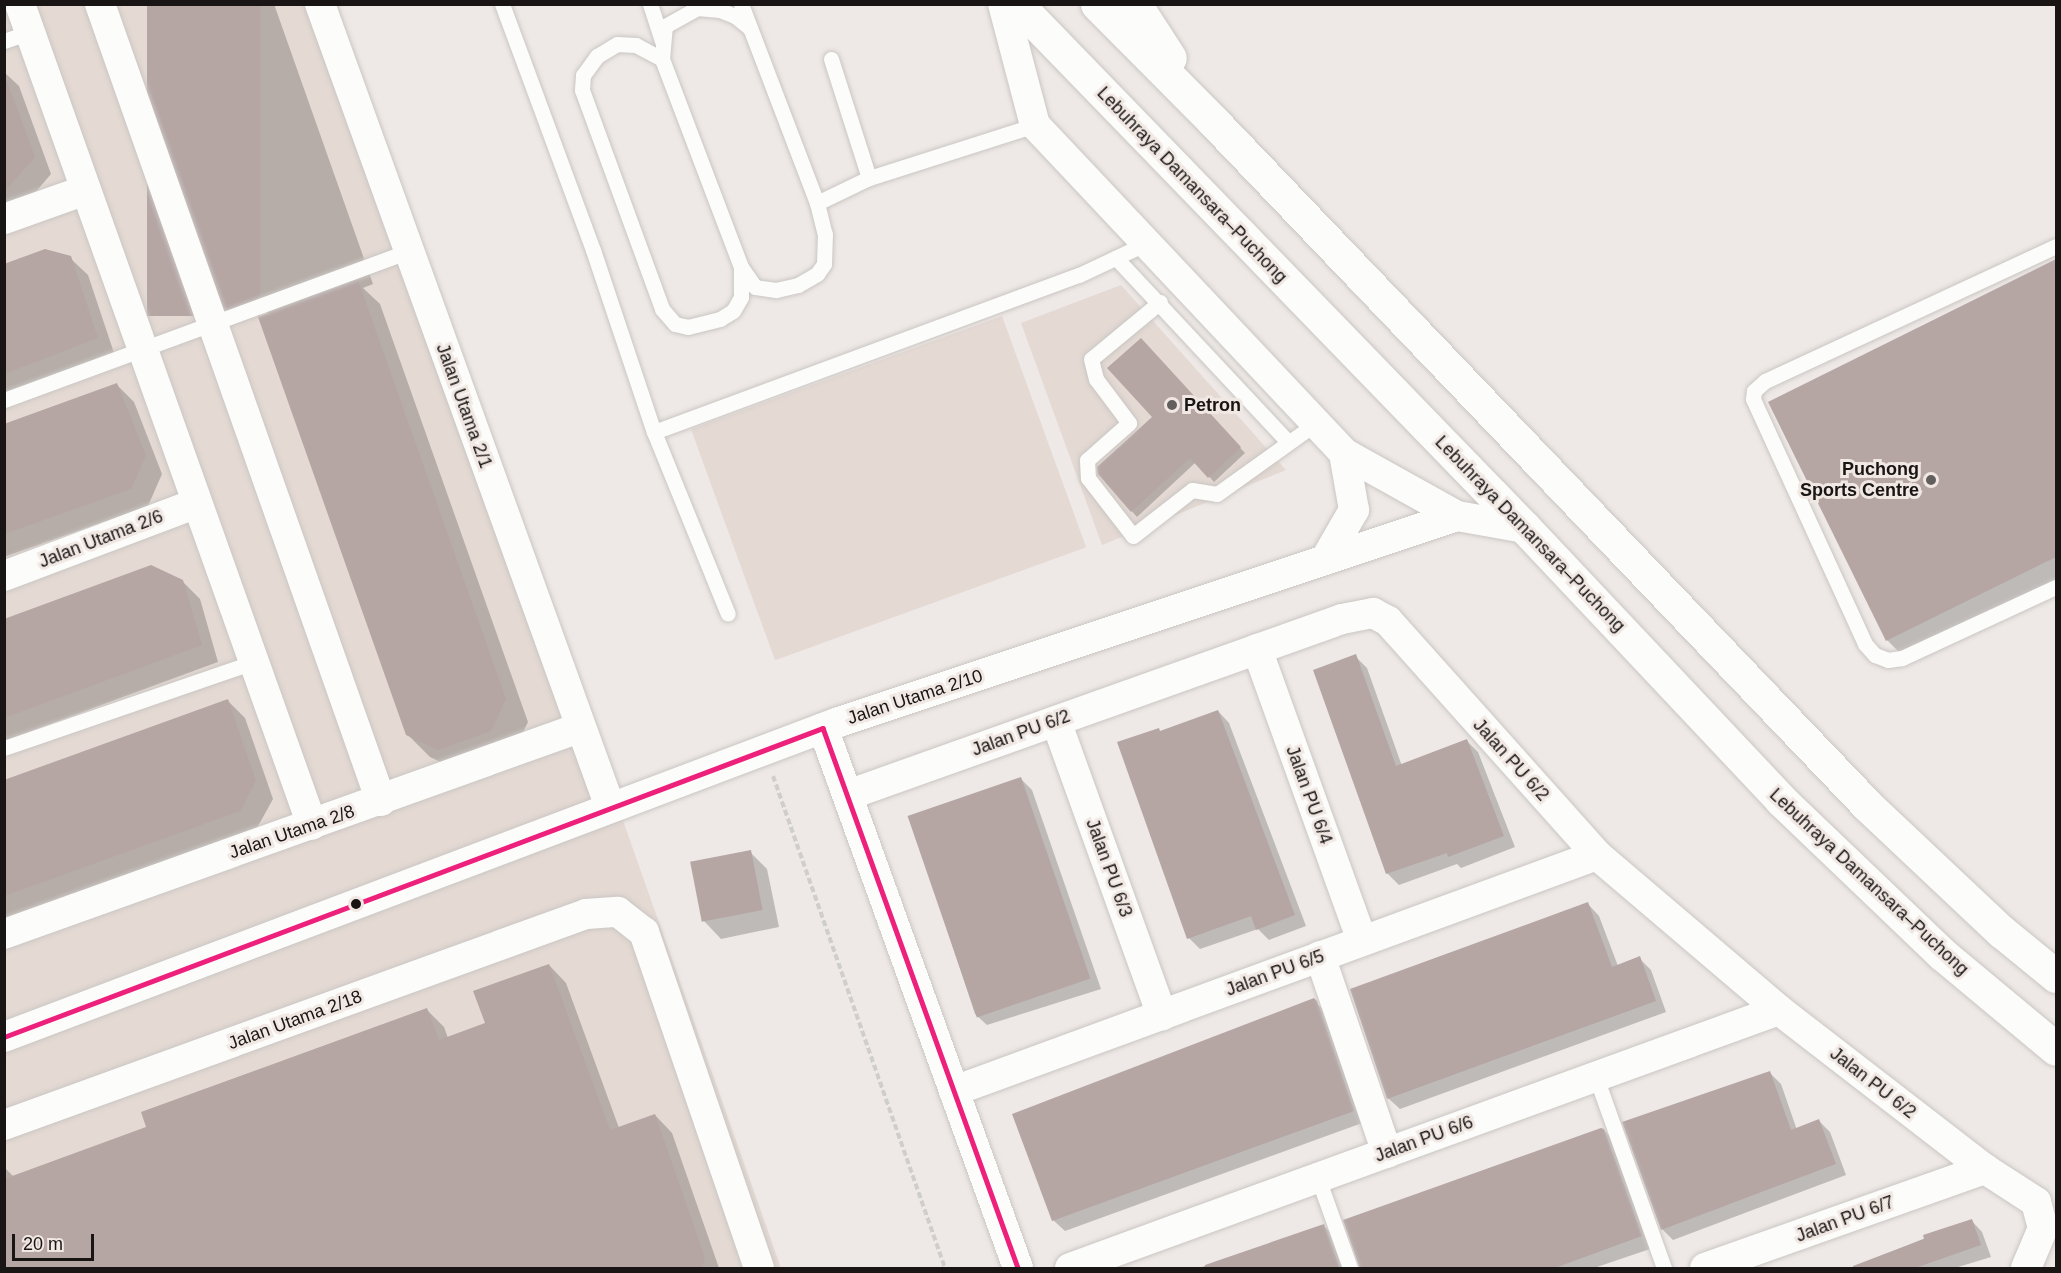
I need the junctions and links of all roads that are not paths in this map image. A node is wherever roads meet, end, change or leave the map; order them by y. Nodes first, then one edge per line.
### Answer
1 (20, 4) edge
2 (100, 4) edge
3 (320, 4) edge
4 (502, 4) edge
5 (650, 4) edge
6 (741, 4) edge
7 (1003, 4) edge
8 (1017, 4) edge
9 (1097, 4) edge
10 (1135, 4) edge
11 (750, 28) junction
12 (17, 37) edge
13 (662, 51) junction
14 (831, 59) dead end
15 (1213, 121) junction
16 (1035, 125) junction
17 (869, 178) junction
18 (86, 190) junction
19 (817, 203) junction
20 (4, 219) edge
21 (1147, 243) junction
22 (2056, 246) edge
23 (408, 251) junction
24 (1116, 258) junction
25 (741, 267) junction
26 (1160, 302) junction
27 (213, 324) junction
28 (143, 350) junction
29 (4, 400) edge
30 (1316, 423) junction
31 (654, 432) junction
32 (1288, 442) junction
33 (1344, 453) junction
34 (197, 503) junction
35 (1456, 516) junction
36 (1525, 528) junction
37 (1325, 561) junction
38 (4, 576) edge
39 (2056, 587) edge
40 (728, 614) dead end
41 (1257, 649) junction
42 (254, 662) junction
43 (1056, 721) junction
44 (579, 728) junction
45 (823, 728) junction
46 (4, 748) edge
47 (848, 795) junction
48 (381, 801) junction
49 (610, 807) junction
50 (312, 825) junction
51 (1597, 855) junction
52 (4, 934) edge
53 (1362, 941) junction
54 (1320, 956) junction
55 (2056, 976) edge
56 (1779, 1010) junction
57 (1162, 1015) junction
58 (4, 1036) edge
59 (2056, 1049) edge
60 (1596, 1077) junction
61 (954, 1091) junction
62 (4, 1125) edge
63 (1387, 1153) junction
64 (1985, 1169) junction
65 (1318, 1178) junction
66 (759, 1269) edge
67 (1018, 1269) edge
68 (1070, 1269) edge
69 (1350, 1269) edge
70 (1664, 1269) edge
71 (1705, 1269) edge
72 (2026, 1269) edge

1 - 12 street
2 - 27 street
3 - 23 street, Jalan Utama 2/1
4 - 31 lane
5 - 13 lane
6 - 11 lane
7 - 16 street
8 - 36 highway, Lebuhraya Damansara–Puchong
9 - 15 highway
10 - 15 highway
11 - 13 lane
11 - 19 lane
12 - 18 street
13 - 25 lane
13 - 25 lane
14 - 17 lane
15 - 55 highway
16 - 17 lane
16 - 21 street
17 - 19 lane
18 - 20 street
18 - 28 street
19 - 25 lane
21 - 24 lane
21 - 30 street
22 - 39 lane
23 - 27 lane
23 - 44 street, Jalan Utama 2/1
24 - 26 lane
24 - 31 lane
26 - 32 lane
26 - 32 lane
27 - 28 lane
27 - 48 street
28 - 29 lane
28 - 34 street
30 - 32 lane
30 - 33 street
31 - 40 lane
33 - 35 street
33 - 37 street
34 - 38 street, Jalan Utama 2/6
34 - 42 street
35 - 36 street, Jalan Utama 2/10
35 - 37 street, Jalan Utama 2/10
36 - 59 highway, Lebuhraya Damansara–Puchong
37 - 45 street, Jalan Utama 2/10
41 - 43 street, Jalan PU 6/2
41 - 51 street, Jalan PU 6/2
41 - 53 street, Jalan PU 6/4
42 - 46 lane
42 - 50 street
43 - 47 street, Jalan PU 6/2
43 - 57 street, Jalan PU 6/3
44 - 48 street, Jalan Utama 2/8
44 - 49 street, Jalan Utama 2/1
45 - 47 street
45 - 49 street, Jalan Utama 2/10
47 - 61 street
48 - 50 street, Jalan Utama 2/8
49 - 58 street, Jalan Utama 2/10
50 - 52 street, Jalan Utama 2/8
51 - 53 street, Jalan PU 6/5
51 - 56 street, Jalan PU 6/2
53 - 54 street, Jalan PU 6/5
54 - 57 street, Jalan PU 6/5
54 - 63 street
56 - 60 street, Jalan PU 6/6
56 - 64 street, Jalan PU 6/2
57 - 61 street, Jalan PU 6/5
60 - 63 street, Jalan PU 6/6
60 - 70 lane
61 - 67 street
62 - 66 street, Jalan Utama 2/18
63 - 65 street, Jalan PU 6/6
64 - 71 street, Jalan PU 6/7
64 - 72 street, Jalan PU 6/2
65 - 68 street, Jalan PU 6/6
65 - 69 lane

